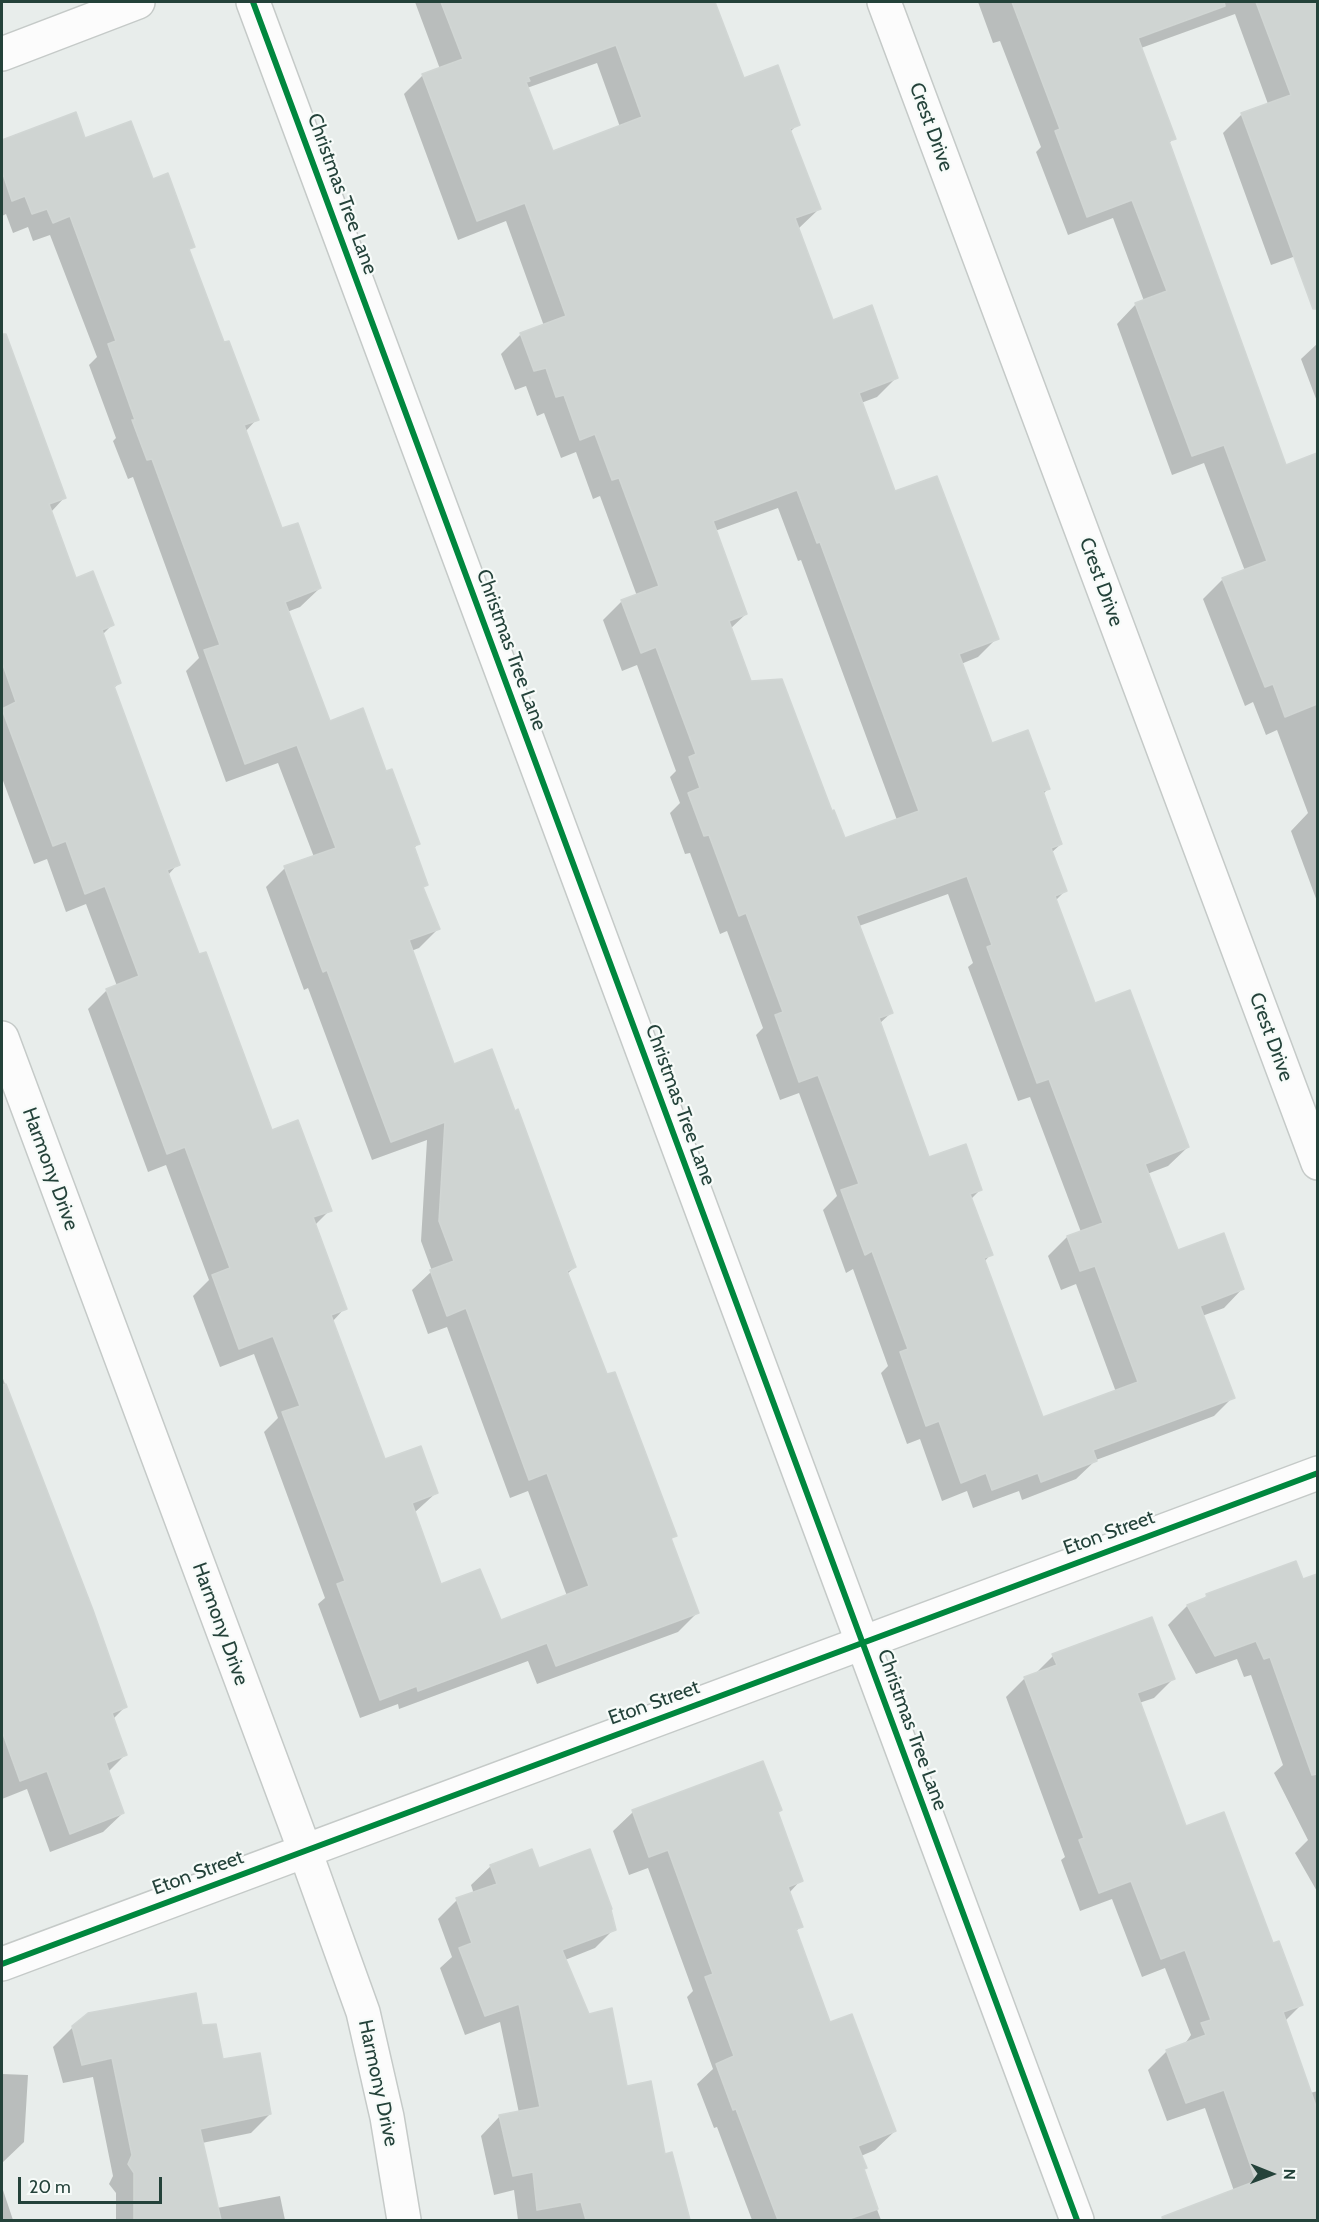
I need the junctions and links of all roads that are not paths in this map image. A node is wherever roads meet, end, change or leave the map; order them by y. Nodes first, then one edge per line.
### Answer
1 (138, 2) edge
2 (253, 2) edge
3 (884, 2) edge
4 (2, 54) edge
5 (2, 1038) edge
6 (1317, 1163) edge
7 (1317, 1473) edge
8 (862, 1643) junction
9 (305, 1851) junction
10 (2, 1964) edge
11 (404, 2220) edge
12 (1077, 2220) edge

1 - 4 street
2 - 8 street, Christmas Tree Lane
3 - 6 street, Crest Drive
5 - 9 street, Harmony Drive
7 - 8 street, Eton Street
8 - 9 street, Eton Street
8 - 12 street, Christmas Tree Lane
9 - 10 street, Eton Street
9 - 11 street, Harmony Drive

